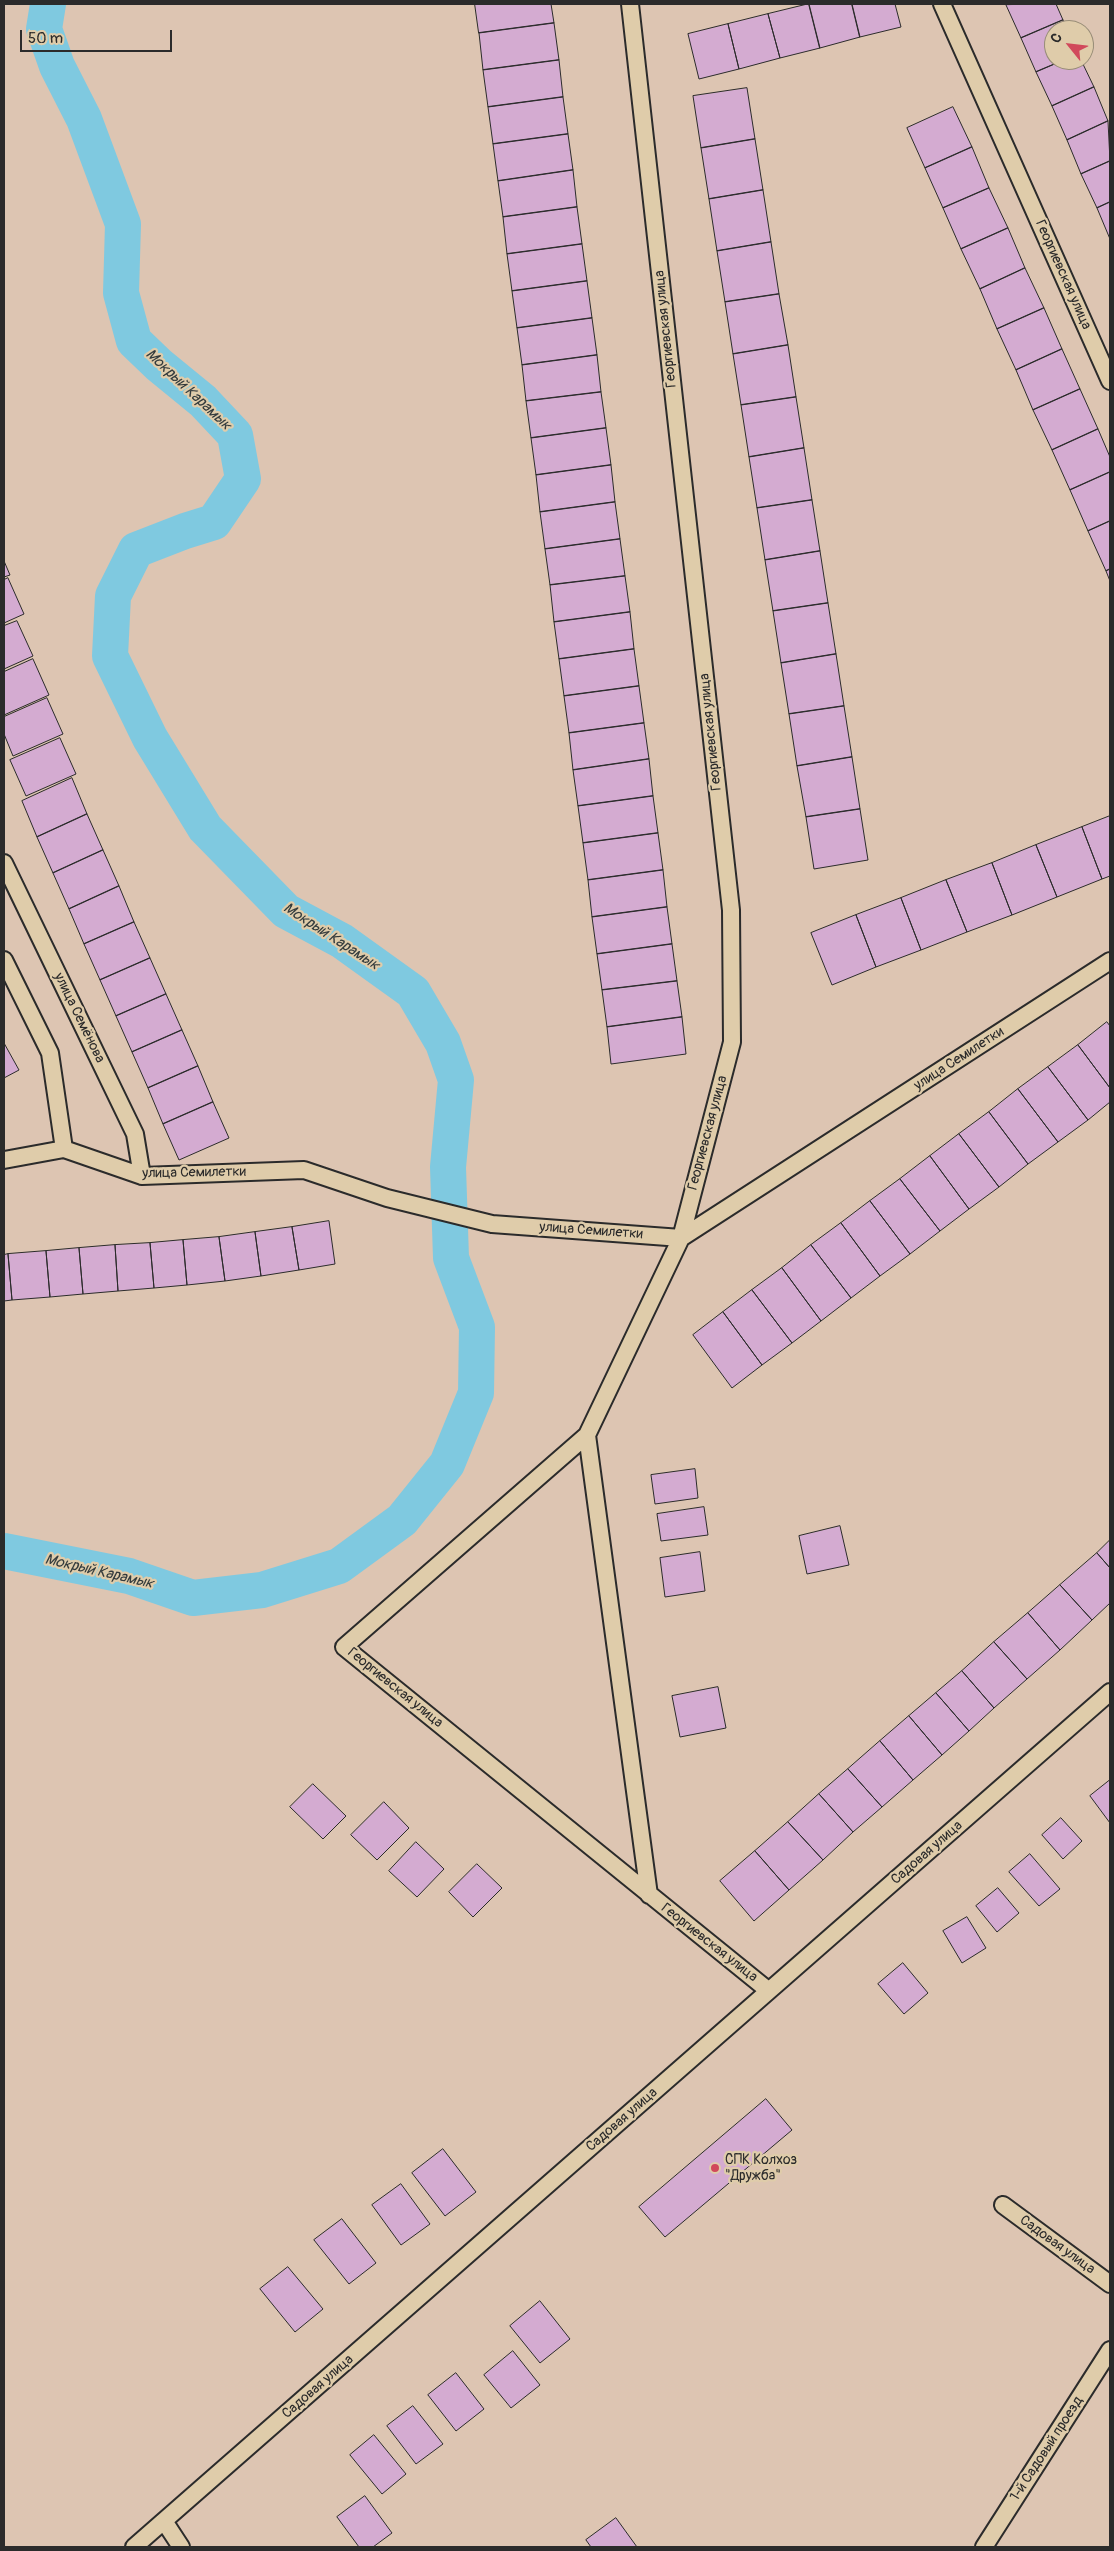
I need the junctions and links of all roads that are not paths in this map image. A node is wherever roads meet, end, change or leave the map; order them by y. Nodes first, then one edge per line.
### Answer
1 (630, 4) edge
2 (942, 4) edge
3 (1110, 381) edge
4 (4, 863) edge
5 (4, 960) edge
6 (1110, 961) edge
7 (64, 1149) junction
8 (4, 1160) edge
9 (142, 1176) junction
10 (681, 1238) junction
11 (587, 1435) junction
12 (1110, 1692) edge
13 (649, 1895) junction
14 (769, 1990) junction
15 (1003, 2205) dead end
16 (1110, 2284) edge
17 (1110, 2350) edge
18 (164, 2521) junction
19 (134, 2547) edge
20 (181, 2547) edge
21 (984, 2547) edge

1 - 10 street, Георгиевская улица
2 - 3 street, Георгиевская улица
4 - 9 street, улица Семёнова
5 - 7 street
6 - 10 street, улица Семилетки
7 - 8 street, улица Семилетки
7 - 9 street, улица Семилетки
9 - 10 street, улица Семилетки
10 - 11 street, Георгиевская улица
11 - 13 street, Георгиевская улица
11 - 13 street, Георгиевская улица
12 - 14 street, Садовая улица
13 - 14 street, Георгиевская улица
14 - 18 street, Садовая улица
15 - 16 street, Садовая улица
17 - 21 street, 1-й Садовый проезд
18 - 19 street, Садовая улица
18 - 20 street

